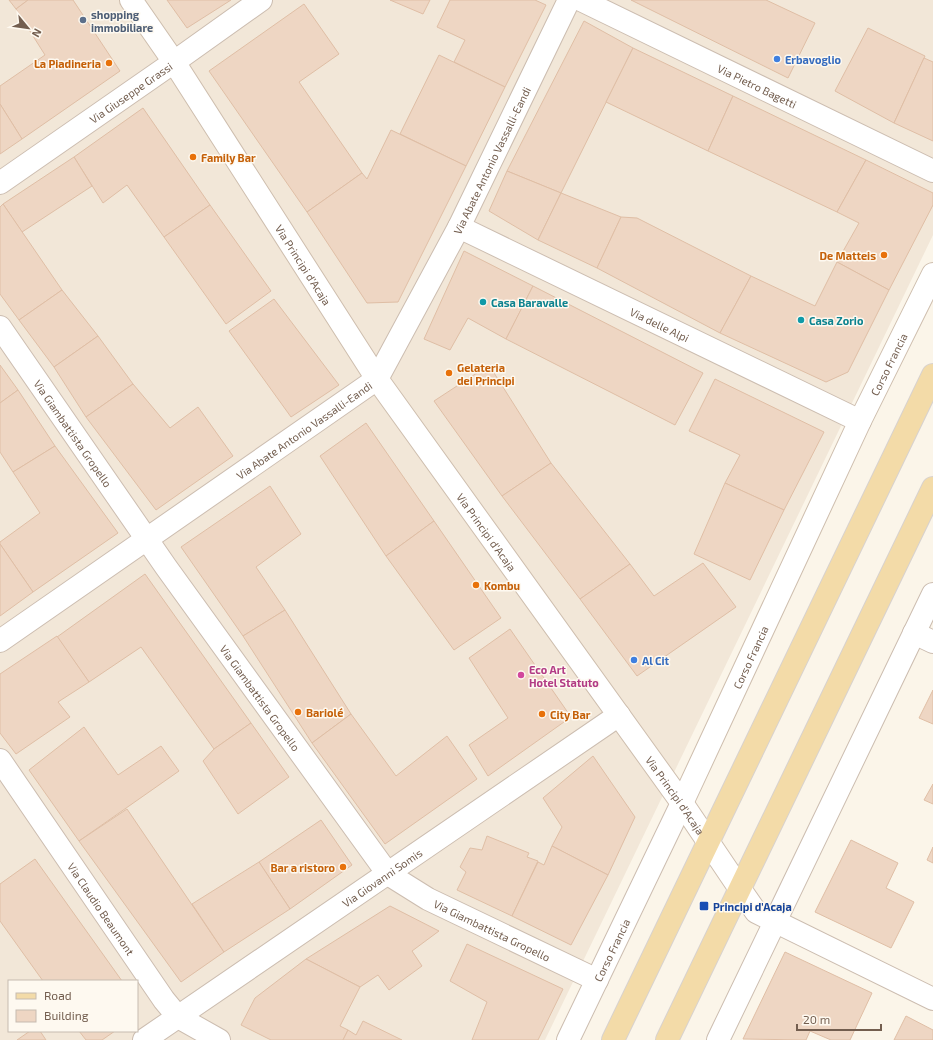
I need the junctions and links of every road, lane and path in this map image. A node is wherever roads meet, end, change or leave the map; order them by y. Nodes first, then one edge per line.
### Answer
1 (131, 0) edge
2 (261, 0) edge
3 (570, 0) edge
4 (581, 0) edge
5 (174, 62) junction
6 (933, 171) edge
7 (0, 183) edge
8 (459, 227) junction
9 (933, 274) edge
10 (0, 327) edge
11 (933, 374) edge
12 (377, 379) junction
13 (860, 421) junction
14 (933, 488) edge
15 (146, 540) junction
16 (933, 594) edge
17 (924, 637) edge
18 (0, 641) edge
19 (619, 715) junction
20 (0, 760) edge
21 (682, 803) junction
22 (708, 841) junction
23 (388, 874) junction
24 (740, 889) junction
25 (775, 921) junction
26 (597, 980) junction
27 (933, 999) edge
28 (178, 1017) junction
29 (144, 1040) edge
30 (219, 1040) edge
31 (568, 1040) edge
32 (612, 1040) edge
33 (667, 1040) edge
34 (718, 1040) edge

1 - 5 street, Via Principi d'Acaja
2 - 5 street, Via Giuseppe Grassi
3 - 8 street, Via Abate Antonio Vassalli-Eandi
4 - 6 street, Via Pietro Bagetti
5 - 7 street, Via Giuseppe Grassi
5 - 12 street, Via Principi d'Acaja
8 - 12 street, Via Abate Antonio Vassalli-Eandi
8 - 13 street, Via delle Alpi
9 - 13 street, Corso Francia
10 - 15 street, Via Giambattista Gropello
11 - 22 main road
12 - 15 street, Via Abate Antonio Vassalli-Eandi
12 - 19 street, Via Principi d'Acaja
13 - 21 street, Corso Francia
14 - 24 main road
15 - 18 street, Via Abate Antonio Vassalli-Eandi
15 - 23 street, Via Giambattista Gropello
16 - 17 street
17 - 25 street
19 - 21 street, Via Principi d'Acaja
19 - 23 street, Via Giovanni Somis
20 - 28 street, Via Claudio Beaumont
21 - 22 street, Via Principi d'Acaja
21 - 26 street, Corso Francia
22 - 24 street, Via Principi d'Acaja
22 - 32 main road
23 - 26 street, Via Giambattista Gropello
23 - 28 street, Via Giovanni Somis
24 - 25 street, Via Principi d'Acaja
24 - 33 main road
25 - 27 street, Via Principi d'Acaja
25 - 34 street
26 - 31 street, Corso Francia
28 - 29 street, Via Giovanni Somis
28 - 30 street, Via Claudio Beaumont

